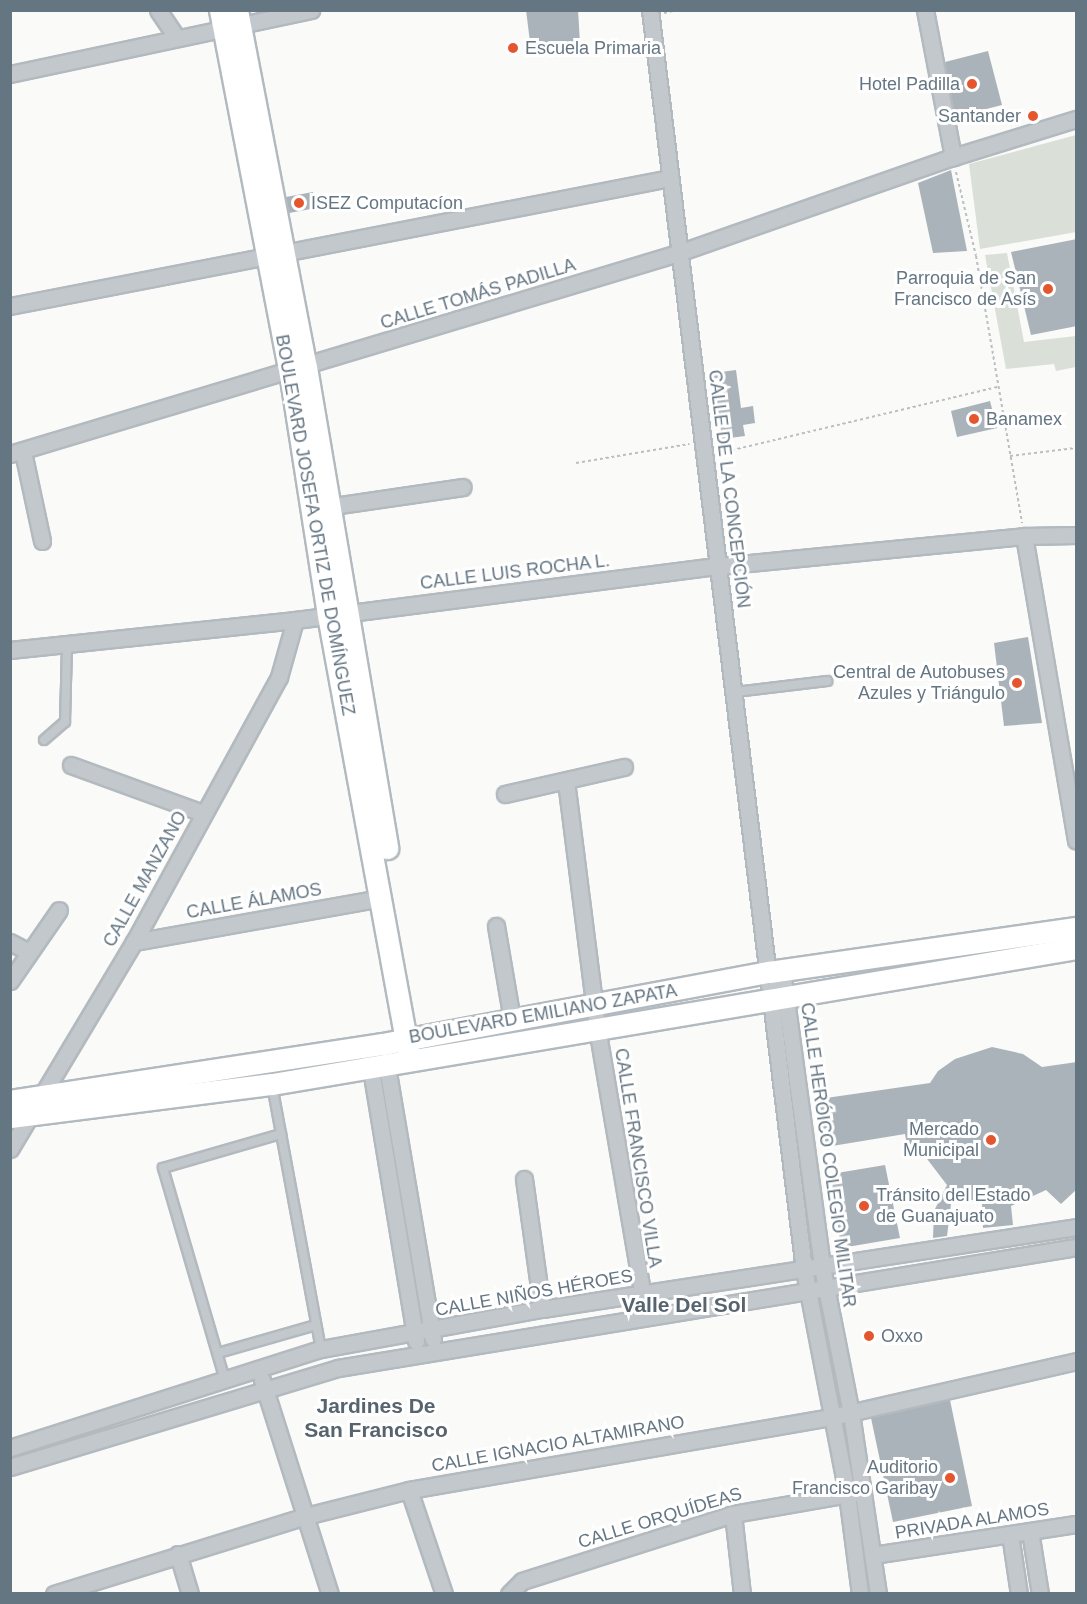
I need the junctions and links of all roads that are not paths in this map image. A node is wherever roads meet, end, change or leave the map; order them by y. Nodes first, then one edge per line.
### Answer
1 (158, 10) edge
2 (311, 10) edge
3 (650, 10) edge
4 (925, 10) edge
5 (230, 19) edge
6 (176, 37) junction
7 (10, 74) edge
8 (1077, 119) edge
9 (953, 157) junction
10 (670, 178) junction
11 (681, 252) junction
12 (275, 255) junction
13 (10, 306) edge
14 (298, 370) junction
15 (17, 453) edge
16 (463, 487) dead end
17 (326, 507) junction
18 (1077, 534) edge
19 (1024, 536) junction
20 (42, 541) dead end
21 (719, 566) junction
22 (337, 614) junction
23 (295, 620) junction
24 (68, 643) junction
25 (10, 650) edge
26 (827, 681) dead end
27 (735, 692) junction
28 (44, 740) dead end
29 (71, 765) dead end
30 (624, 767) dead end
31 (566, 781) junction
32 (505, 794) dead end
33 (203, 813) junction
34 (1077, 841) edge
35 (381, 898) junction
36 (59, 910) dead end
37 (496, 926) dead end
38 (1076, 928) edge
39 (10, 942) edge
40 (134, 942) junction
41 (1077, 948) edge
42 (29, 952) junction
43 (775, 971) junction
44 (10, 981) edge
45 (779, 998) junction
46 (596, 1005) junction
47 (512, 1020) junction
48 (597, 1028) junction
49 (412, 1038) junction
50 (375, 1045) junction
51 (416, 1060) junction
52 (379, 1066) junction
53 (272, 1084) junction
54 (10, 1101) edge
55 (27, 1109) edge
56 (281, 1134) junction
57 (10, 1149) edge
58 (524, 1179) dead end
59 (1077, 1227) edge
60 (1077, 1247) edge
61 (822, 1267) junction
62 (804, 1270) junction
63 (826, 1289) junction
64 (807, 1292) junction
65 (641, 1294) junction
66 (542, 1309) junction
67 (646, 1315) junction
68 (316, 1325) junction
69 (431, 1330) junction
70 (414, 1332) junction
71 (321, 1349) junction
72 (434, 1351) junction
73 (218, 1353) junction
74 (417, 1354) junction
75 (1077, 1361) edge
76 (259, 1371) junction
77 (225, 1382) junction
78 (265, 1388) junction
79 (851, 1413) junction
80 (832, 1417) junction
81 (10, 1448) edge
82 (10, 1467) edge
83 (409, 1490) junction
84 (864, 1491) junction
85 (847, 1494) junction
86 (733, 1514) junction
87 (306, 1516) junction
88 (1077, 1524) edge
89 (1030, 1531) junction
90 (1010, 1534) junction
91 (178, 1554) junction
92 (873, 1555) junction
93 (54, 1593) edge
94 (190, 1593) edge
95 (330, 1593) edge
96 (444, 1593) edge
97 (510, 1593) edge
98 (742, 1593) edge
99 (860, 1593) edge
100 (878, 1593) edge
101 (1019, 1593) edge
102 (1040, 1593) edge

1 - 6 street
2 - 5 street
3 - 10 street, CALLE DE LA CONCEPCIÓN
4 - 9 street
5 - 6 street
5 - 12 street, BOULEVARD JOSEFA ORTIZ DE DOMÍNGUEZ
6 - 7 street
8 - 9 street, CALLE TOMÁS PADILLA
9 - 11 street, CALLE TOMÁS PADILLA
10 - 11 street, CALLE DE LA CONCEPCIÓN
10 - 12 street
11 - 14 street, CALLE TOMÁS PADILLA
11 - 21 street, CALLE DE LA CONCEPCIÓN
12 - 13 street
12 - 14 street, BOULEVARD JOSEFA ORTIZ DE DOMÍNGUEZ
14 - 15 street, CALLE TOMÁS PADILLA
14 - 17 street, BOULEVARD JOSEFA ORTIZ DE DOMÍNGUEZ
14 - 22 street, BOULEVARD JOSEFA ORTIZ DE DOMÍNGUEZ
15 - 20 street
16 - 17 street
17 - 22 street, BOULEVARD JOSEFA ORTIZ DE DOMÍNGUEZ
18 - 19 street, CALLE LUIS ROCHA L.
19 - 21 street, CALLE LUIS ROCHA L.
19 - 34 street
21 - 22 street, CALLE LUIS ROCHA L.
21 - 27 street, CALLE DE LA CONCEPCIÓN
22 - 23 street, CALLE LUIS ROCHA L.
22 - 35 street, BOULEVARD JOSEFA ORTIZ DE DOMÍNGUEZ
22 - 49 street, BOULEVARD JOSEFA ORTIZ DE DOMÍNGUEZ
23 - 24 street, CALLE LUIS ROCHA L.
23 - 33 street, CALLE MANZANO
24 - 25 street, CALLE LUIS ROCHA L.
24 - 28 lane
26 - 27 lane
27 - 43 street, CALLE DE LA CONCEPCIÓN
29 - 33 street
30 - 31 street
31 - 32 street
31 - 46 street, CALLE FRANCISCO VILLA
33 - 40 street, CALLE MANZANO
35 - 40 street, CALLE ÁLAMOS
35 - 49 street, BOULEVARD JOSEFA ORTIZ DE DOMÍNGUEZ
36 - 42 street
37 - 47 street
38 - 43 street, BOULEVARD EMILIANO ZAPATA
39 - 42 street
40 - 55 street, CALLE MANZANO
41 - 45 street, BOULEVARD EMILIANO ZAPATA
42 - 44 street
43 - 45 street, CALLE HERÓICO COLEGIO MILITAR
43 - 46 street, BOULEVARD EMILIANO ZAPATA
45 - 48 street, BOULEVARD EMILIANO ZAPATA
45 - 61 street, CALLE HERÓICO COLEGIO MILITAR
45 - 62 street, CALLE HERÓICO COLEGIO MILITAR
46 - 47 street, BOULEVARD EMILIANO ZAPATA
46 - 48 street, CALLE FRANCISCO VILLA
47 - 49 street, BOULEVARD EMILIANO ZAPATA
48 - 51 street, BOULEVARD EMILIANO ZAPATA
48 - 65 street, CALLE FRANCISCO VILLA
49 - 50 street, BOULEVARD EMILIANO ZAPATA
49 - 51 street
50 - 52 street
50 - 55 street, BOULEVARD EMILIANO ZAPATA
51 - 52 street, BOULEVARD EMILIANO ZAPATA
52 - 53 street, BOULEVARD EMILIANO ZAPATA
52 - 69 street
52 - 70 street
53 - 55 street, BOULEVARD EMILIANO ZAPATA
53 - 56 lane
54 - 55 street, BOULEVARD EMILIANO ZAPATA
55 - 57 street, CALLE MANZANO
56 - 68 lane
56 - 73 lane
58 - 66 street
59 - 61 street, CALLE NIÑOS HÉROES
60 - 63 street
61 - 62 street, CALLE NIÑOS HÉROES
61 - 63 street, CALLE HERÓICO COLEGIO MILITAR
62 - 64 street, CALLE HERÓICO COLEGIO MILITAR
62 - 65 street, CALLE NIÑOS HÉROES
63 - 64 street
63 - 79 street, CALLE HERÓICO COLEGIO MILITAR
64 - 67 street
64 - 80 street, CALLE HERÓICO COLEGIO MILITAR
65 - 66 street, CALLE NIÑOS HÉROES
65 - 67 street, CALLE FRANCISCO VILLA
66 - 69 street, CALLE NIÑOS HÉROES
67 - 72 street
68 - 71 lane
68 - 73 lane
69 - 70 street, CALLE NIÑOS HÉROES
69 - 72 street
70 - 71 street, CALLE NIÑOS HÉROES
70 - 74 street
71 - 76 street, CALLE NIÑOS HÉROES
72 - 74 street
73 - 77 lane
74 - 78 street
75 - 79 street, CALLE IGNACIO ALTAMIRANO
76 - 77 street, CALLE NIÑOS HÉROES
76 - 78 street
77 - 81 street, CALLE NIÑOS HÉROES
78 - 82 street
78 - 87 street
79 - 80 street, CALLE IGNACIO ALTAMIRANO
79 - 84 street, CALLE HERÓICO COLEGIO MILITAR
80 - 83 street, CALLE IGNACIO ALTAMIRANO
80 - 85 street, CALLE HERÓICO COLEGIO MILITAR
83 - 87 street, CALLE IGNACIO ALTAMIRANO
83 - 96 street
84 - 85 street, CALLE ORQUÍDEAS
84 - 92 street, CALLE HERÓICO COLEGIO MILITAR
85 - 86 street, CALLE ORQUÍDEAS
85 - 99 street, CALLE HERÓICO COLEGIO MILITAR
86 - 97 street, CALLE ORQUÍDEAS
86 - 98 street
87 - 91 street, CALLE IGNACIO ALTAMIRANO
87 - 95 street
88 - 89 street, PRIVADA ALAMOS
89 - 90 street, PRIVADA ALAMOS
89 - 102 street
90 - 92 street, PRIVADA ALAMOS
90 - 101 street
91 - 93 street, CALLE IGNACIO ALTAMIRANO
91 - 94 street
92 - 100 street, CALLE HERÓICO COLEGIO MILITAR

